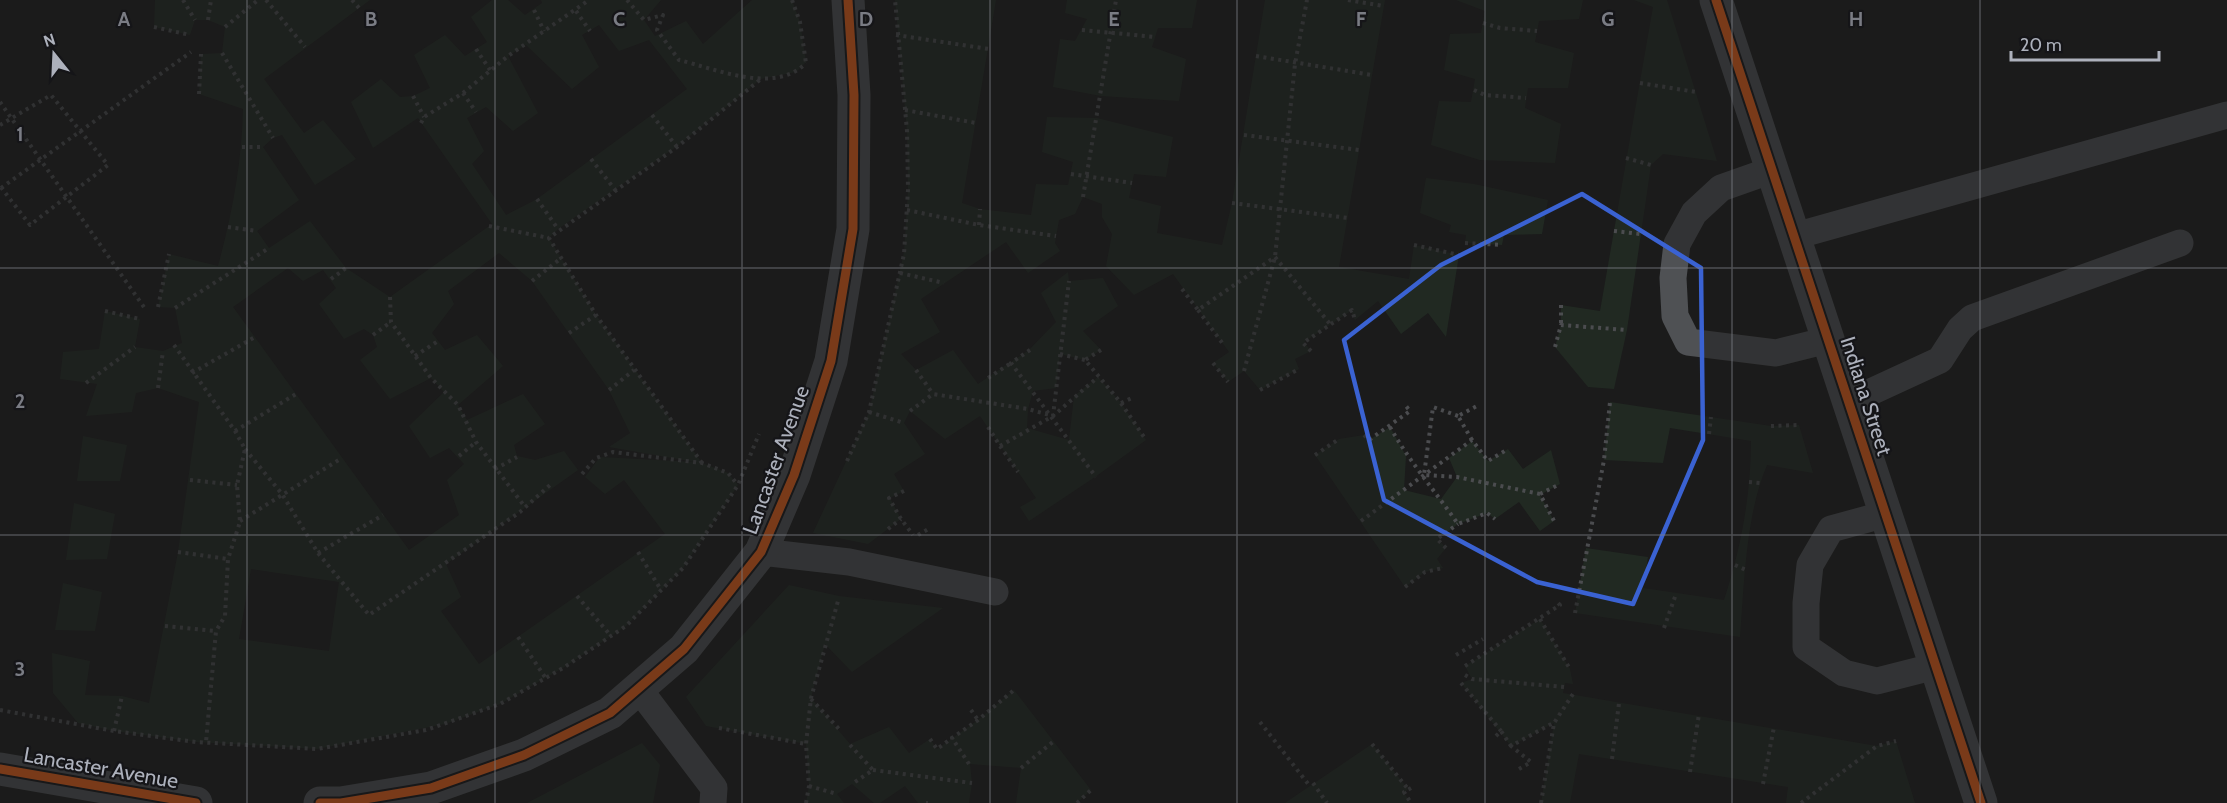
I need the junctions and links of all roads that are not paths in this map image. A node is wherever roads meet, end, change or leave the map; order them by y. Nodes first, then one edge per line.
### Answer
1 (848, 0) edge
2 (1716, 0) edge
3 (2227, 115) edge
4 (1772, 170) junction
5 (1795, 237) junction
6 (2180, 243) dead end
7 (1828, 340) junction
8 (1849, 402) junction
9 (1886, 514) junction
10 (761, 552) junction
11 (996, 592) dead end
12 (1936, 666) junction
13 (638, 688) junction
14 (0, 769) edge
15 (196, 803) edge
16 (320, 803) edge
17 (713, 803) edge
18 (1981, 803) edge

1 - 10 street, Lancaster Avenue
2 - 4 street, Indiana Street
3 - 5 lane
4 - 5 street, Indiana Street
4 - 7 lane
5 - 7 street, Indiana Street
6 - 8 lane
7 - 8 street, Indiana Street
8 - 9 street, Indiana Street
9 - 12 street, Indiana Street
9 - 12 lane
10 - 11 lane
10 - 13 street, Lancaster Avenue
12 - 18 street, Indiana Street
13 - 16 street, Lancaster Avenue
13 - 17 lane
14 - 15 street, Lancaster Avenue

